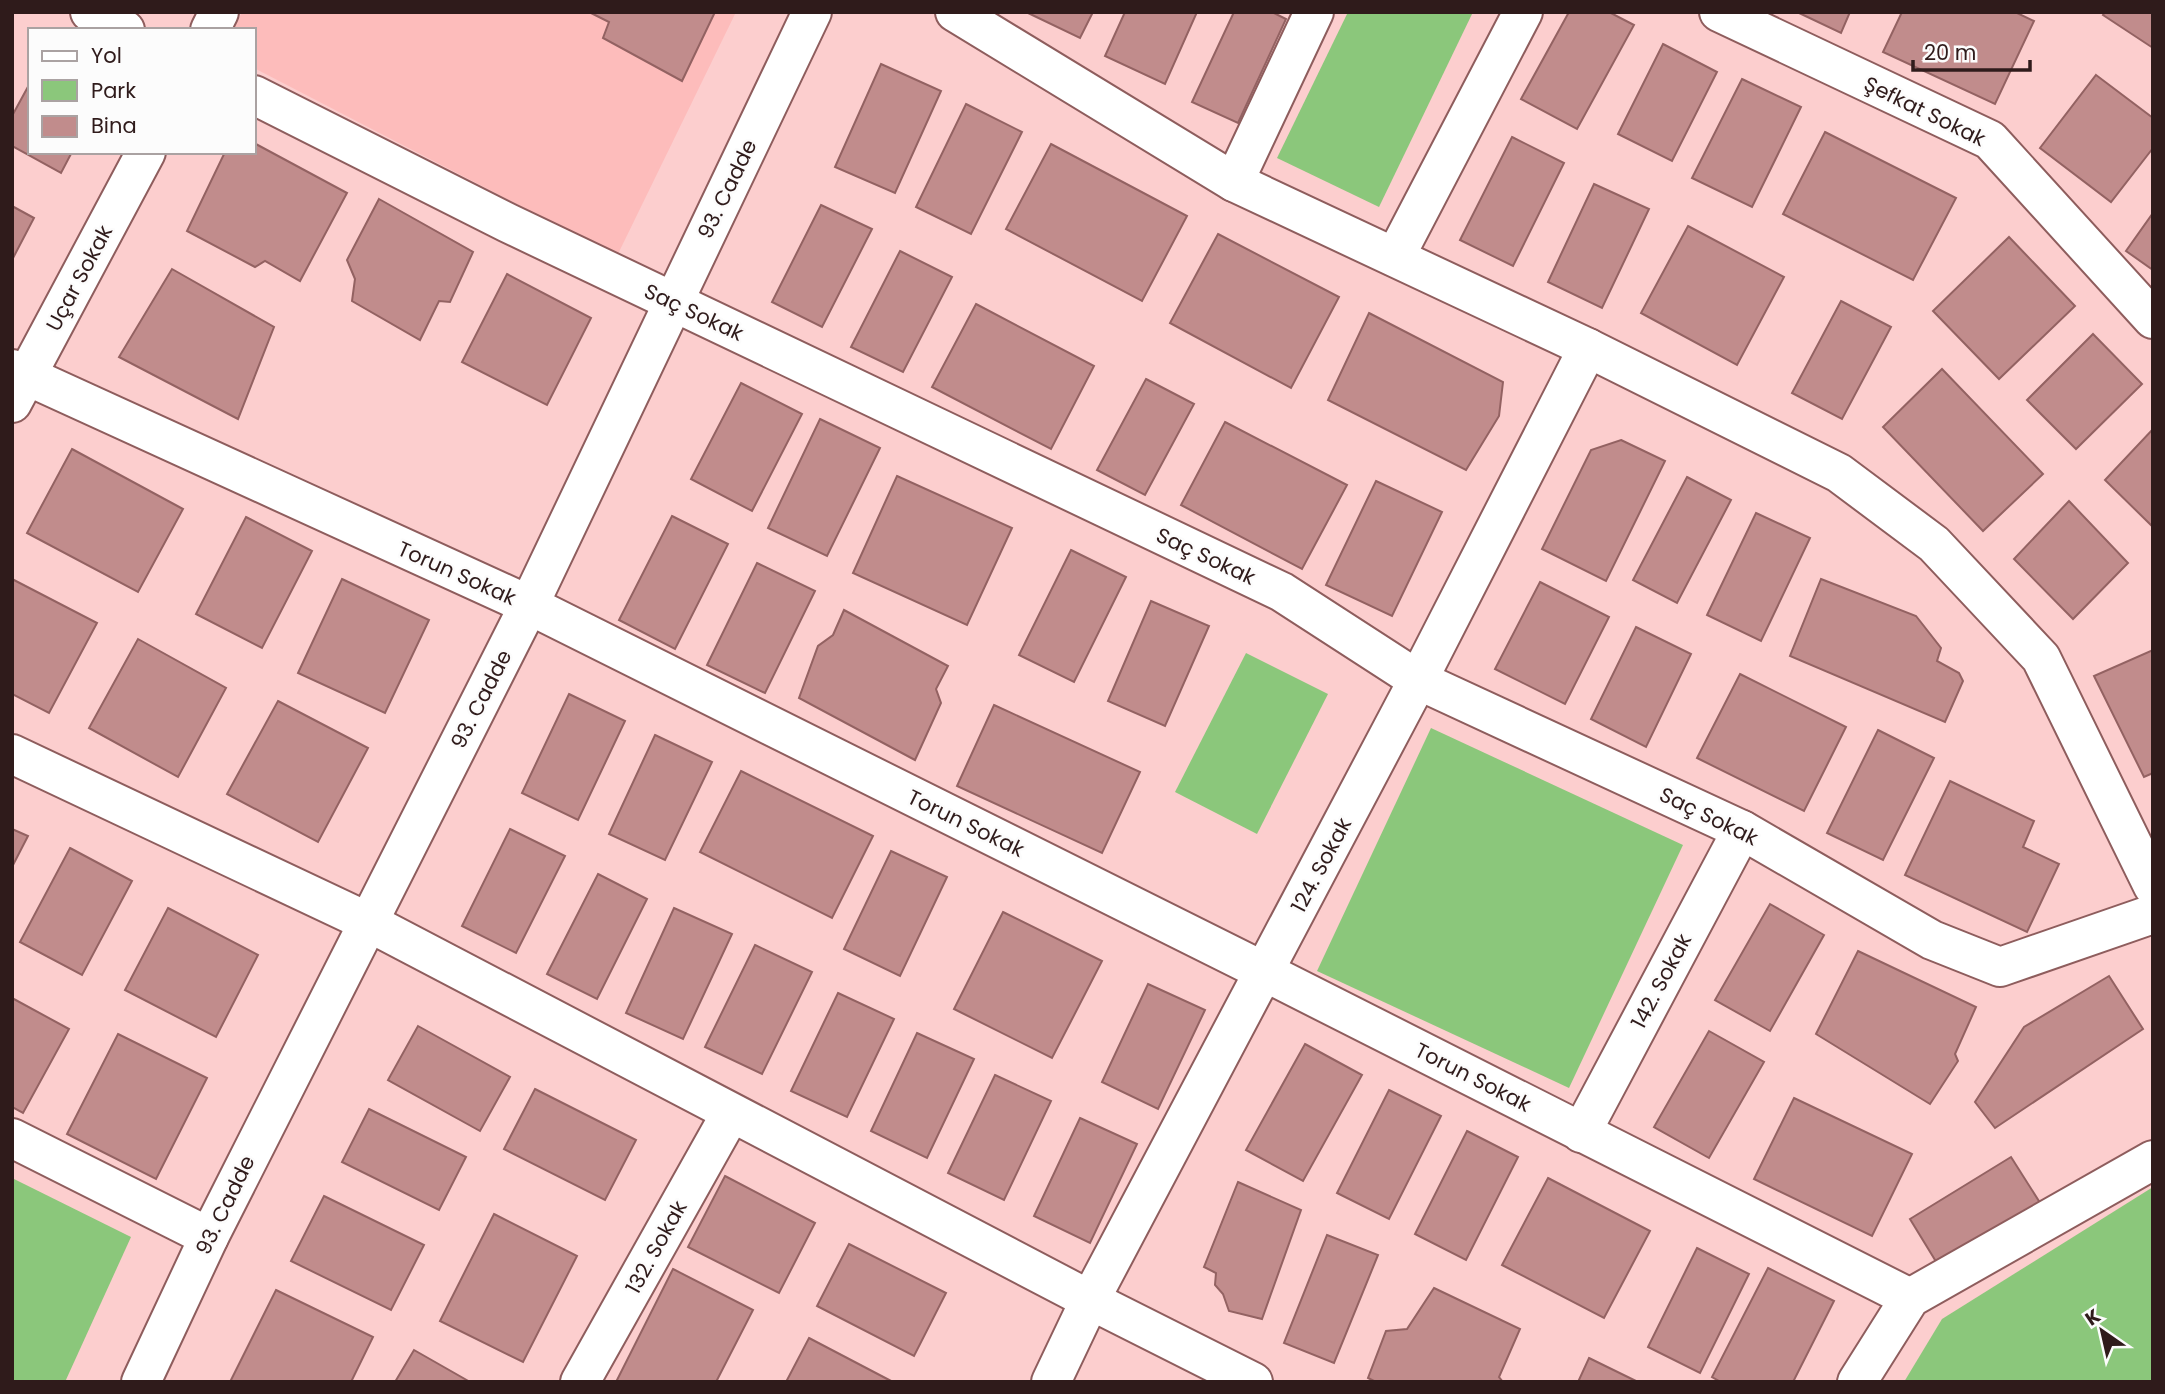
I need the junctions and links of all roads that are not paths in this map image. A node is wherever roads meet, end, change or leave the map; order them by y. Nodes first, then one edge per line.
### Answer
1 (90, 12) edge
2 (219, 12) edge
3 (811, 12) edge
4 (955, 12) edge
5 (1314, 12) edge
6 (1523, 12) edge
7 (1719, 12) edge
8 (121, 28) edge
9 (211, 28) edge
10 (256, 96) edge
11 (145, 154) edge
12 (1234, 182) junction
13 (1395, 257) junction
14 (673, 302) junction
15 (2153, 319) edge
16 (1588, 348) junction
17 (17, 383) edge
18 (529, 605) junction
19 (1418, 680) junction
20 (12, 754) edge
21 (1742, 830) junction
22 (2153, 886) edge
23 (2153, 914) edge
24 (368, 922) junction
25 (1265, 972) junction
26 (731, 1113) junction
27 (1581, 1133) junction
28 (12, 1138) edge
29 (2153, 1160) edge
30 (209, 1237) junction
31 (1910, 1298) junction
32 (1090, 1300) junction
33 (141, 1382) edge
34 (580, 1382) edge
35 (1051, 1382) edge
36 (1253, 1382) edge
37 (1857, 1382) edge

1 - 8 street
2 - 9 street
3 - 14 street, 93. Cadde
4 - 12 street
5 - 12 street
6 - 13 street
7 - 15 street, Şefkat Sokak
10 - 14 street, Saç Sokak
11 - 17 street, Uçar Sokak
12 - 13 street
13 - 16 street
14 - 18 street, 93. Cadde
14 - 19 street, Saç Sokak
16 - 19 street, 124. Sokak
16 - 22 street
17 - 18 street, Torun Sokak
18 - 24 street, 93. Cadde
18 - 25 street, Torun Sokak
19 - 21 street, Saç Sokak
19 - 25 street, 124. Sokak
20 - 24 street
21 - 23 street, Saç Sokak
21 - 27 street, 142. Sokak
24 - 26 street
24 - 30 street, 93. Cadde
25 - 27 street, Torun Sokak
25 - 32 street, 124. Sokak
26 - 32 street
26 - 34 street, 132. Sokak
27 - 31 street, Torun Sokak
28 - 30 street
29 - 31 street
30 - 33 street, 93. Cadde
31 - 37 street
32 - 35 street, 124. Sokak
32 - 36 street

